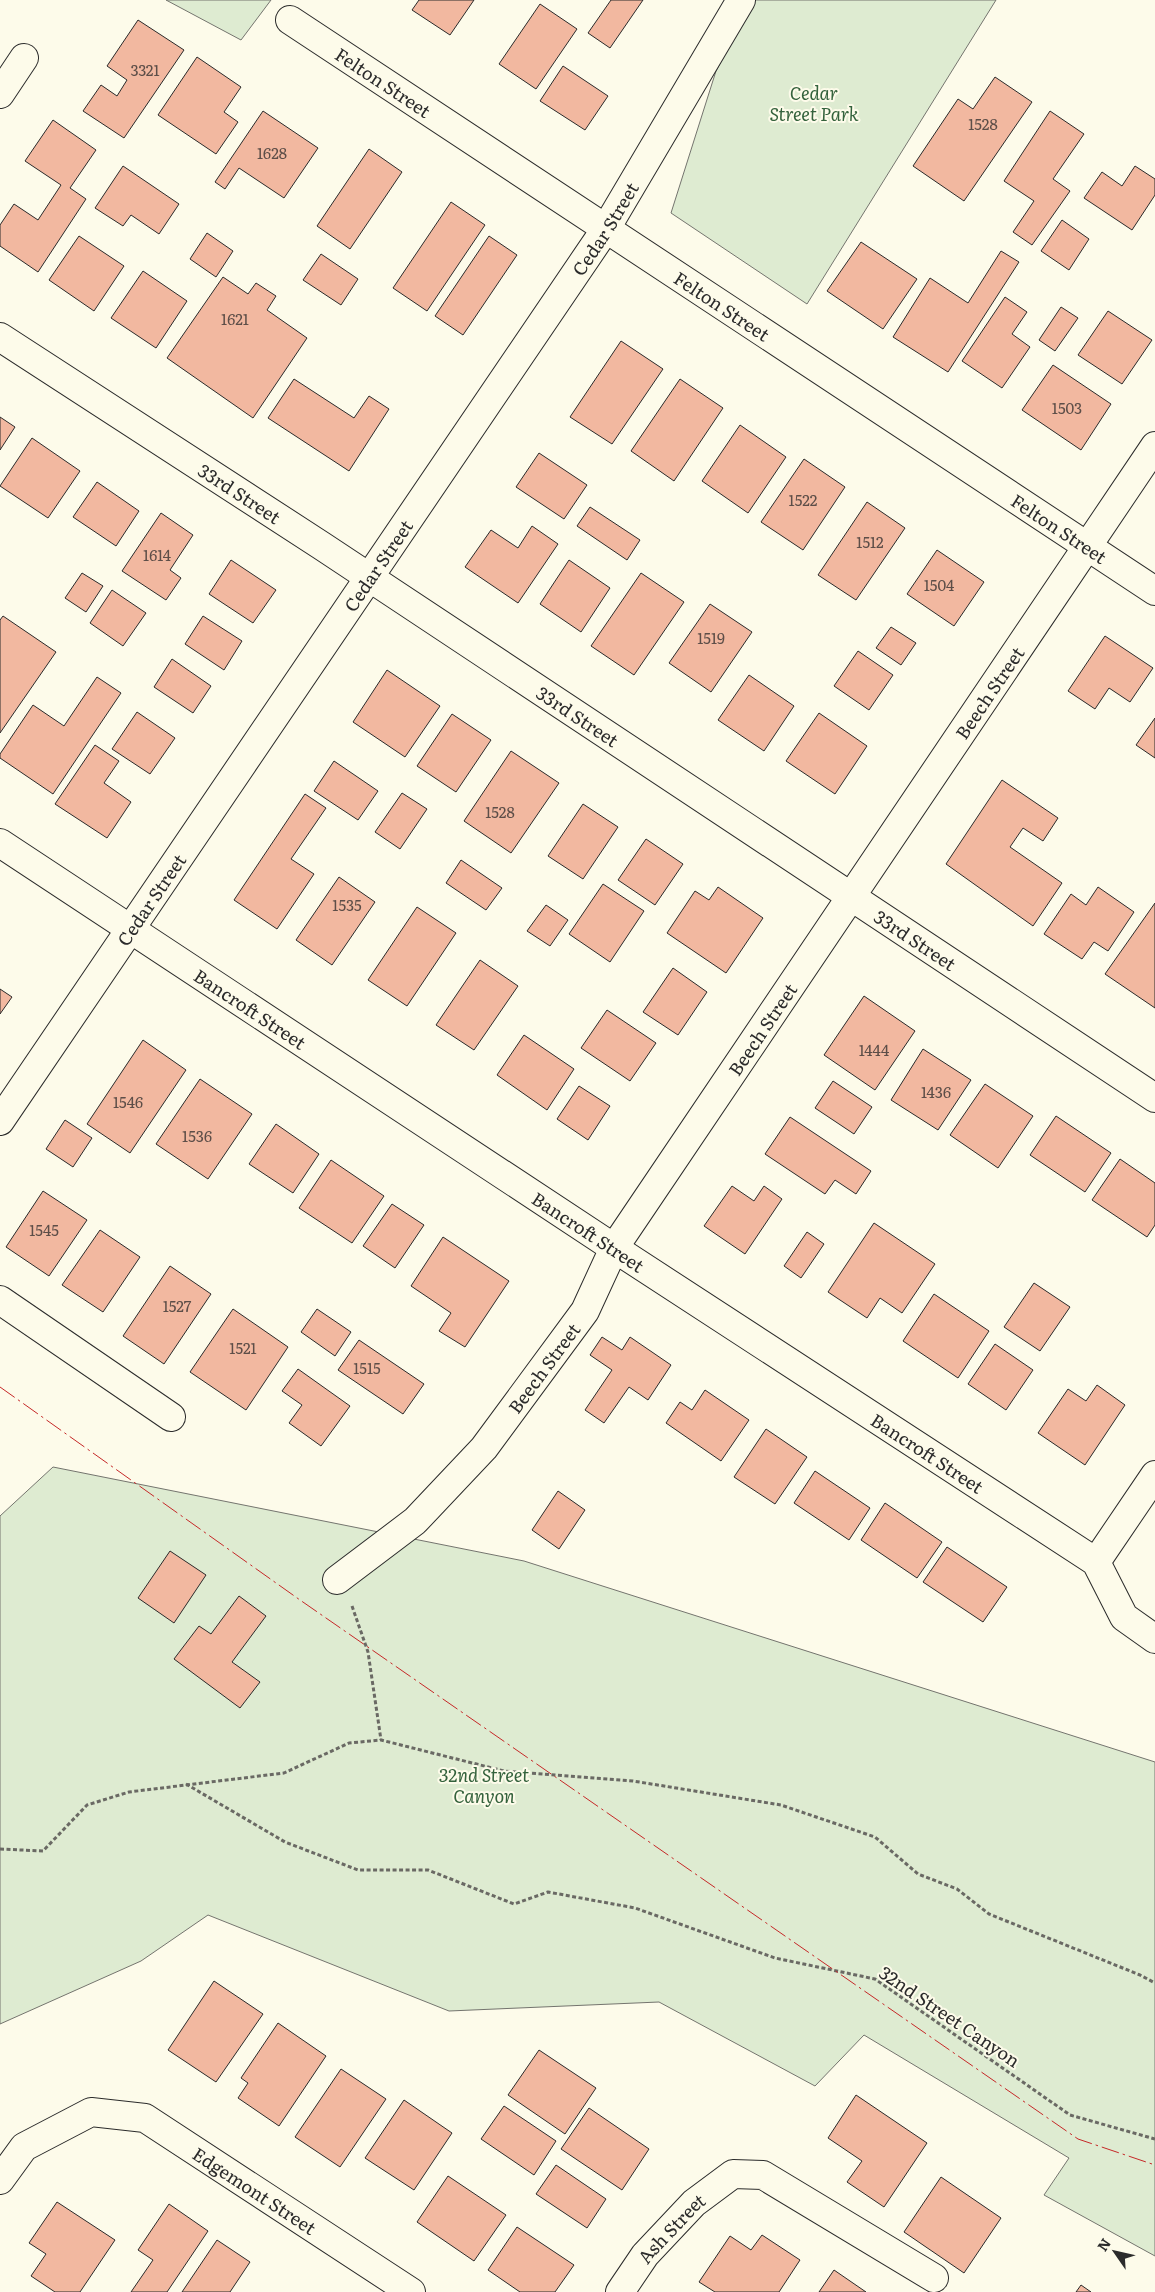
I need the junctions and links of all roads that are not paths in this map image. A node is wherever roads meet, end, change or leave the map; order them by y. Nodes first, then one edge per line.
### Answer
1 (741, 0) edge
2 (290, 20) dead end
3 (24, 58) dead end
4 (0, 94) edge
5 (605, 230) junction
6 (0, 337) edge
7 (1155, 446) edge
8 (1088, 546) junction
9 (368, 576) junction
10 (1155, 591) edge
11 (0, 844) edge
12 (850, 896) junction
13 (129, 928) junction
14 (1155, 1098) edge
15 (0, 1121) edge
16 (614, 1248) junction
17 (0, 1300) edge
18 (172, 1417) dead end
19 (1155, 1475) edge
20 (1096, 1562) junction
21 (337, 1580) road end
22 (1155, 1639) edge
23 (0, 2180) edge
24 (934, 2278) dead end
25 (411, 2292) edge
26 (620, 2292) edge

1 - 5 street, Cedar Street
2 - 5 street, Felton Street
3 - 4 street
5 - 8 street, Felton Street
5 - 9 street, Cedar Street
6 - 9 street, 33rd Street
7 - 8 street, Beech Street
8 - 10 street, Felton Street
8 - 12 street, Beech Street
9 - 12 street, 33rd Street
9 - 13 street, Cedar Street
11 - 13 street, Bancroft Street
12 - 14 street, 33rd Street
12 - 16 street, Beech Street
13 - 15 street, Cedar Street
13 - 16 street, Bancroft Street
16 - 20 street, Bancroft Street
16 - 21 street, Beech Street
17 - 18 street
19 - 20 street
20 - 22 street, Bancroft Street
23 - 25 street, Edgemont Street
24 - 26 street, Ash Street

